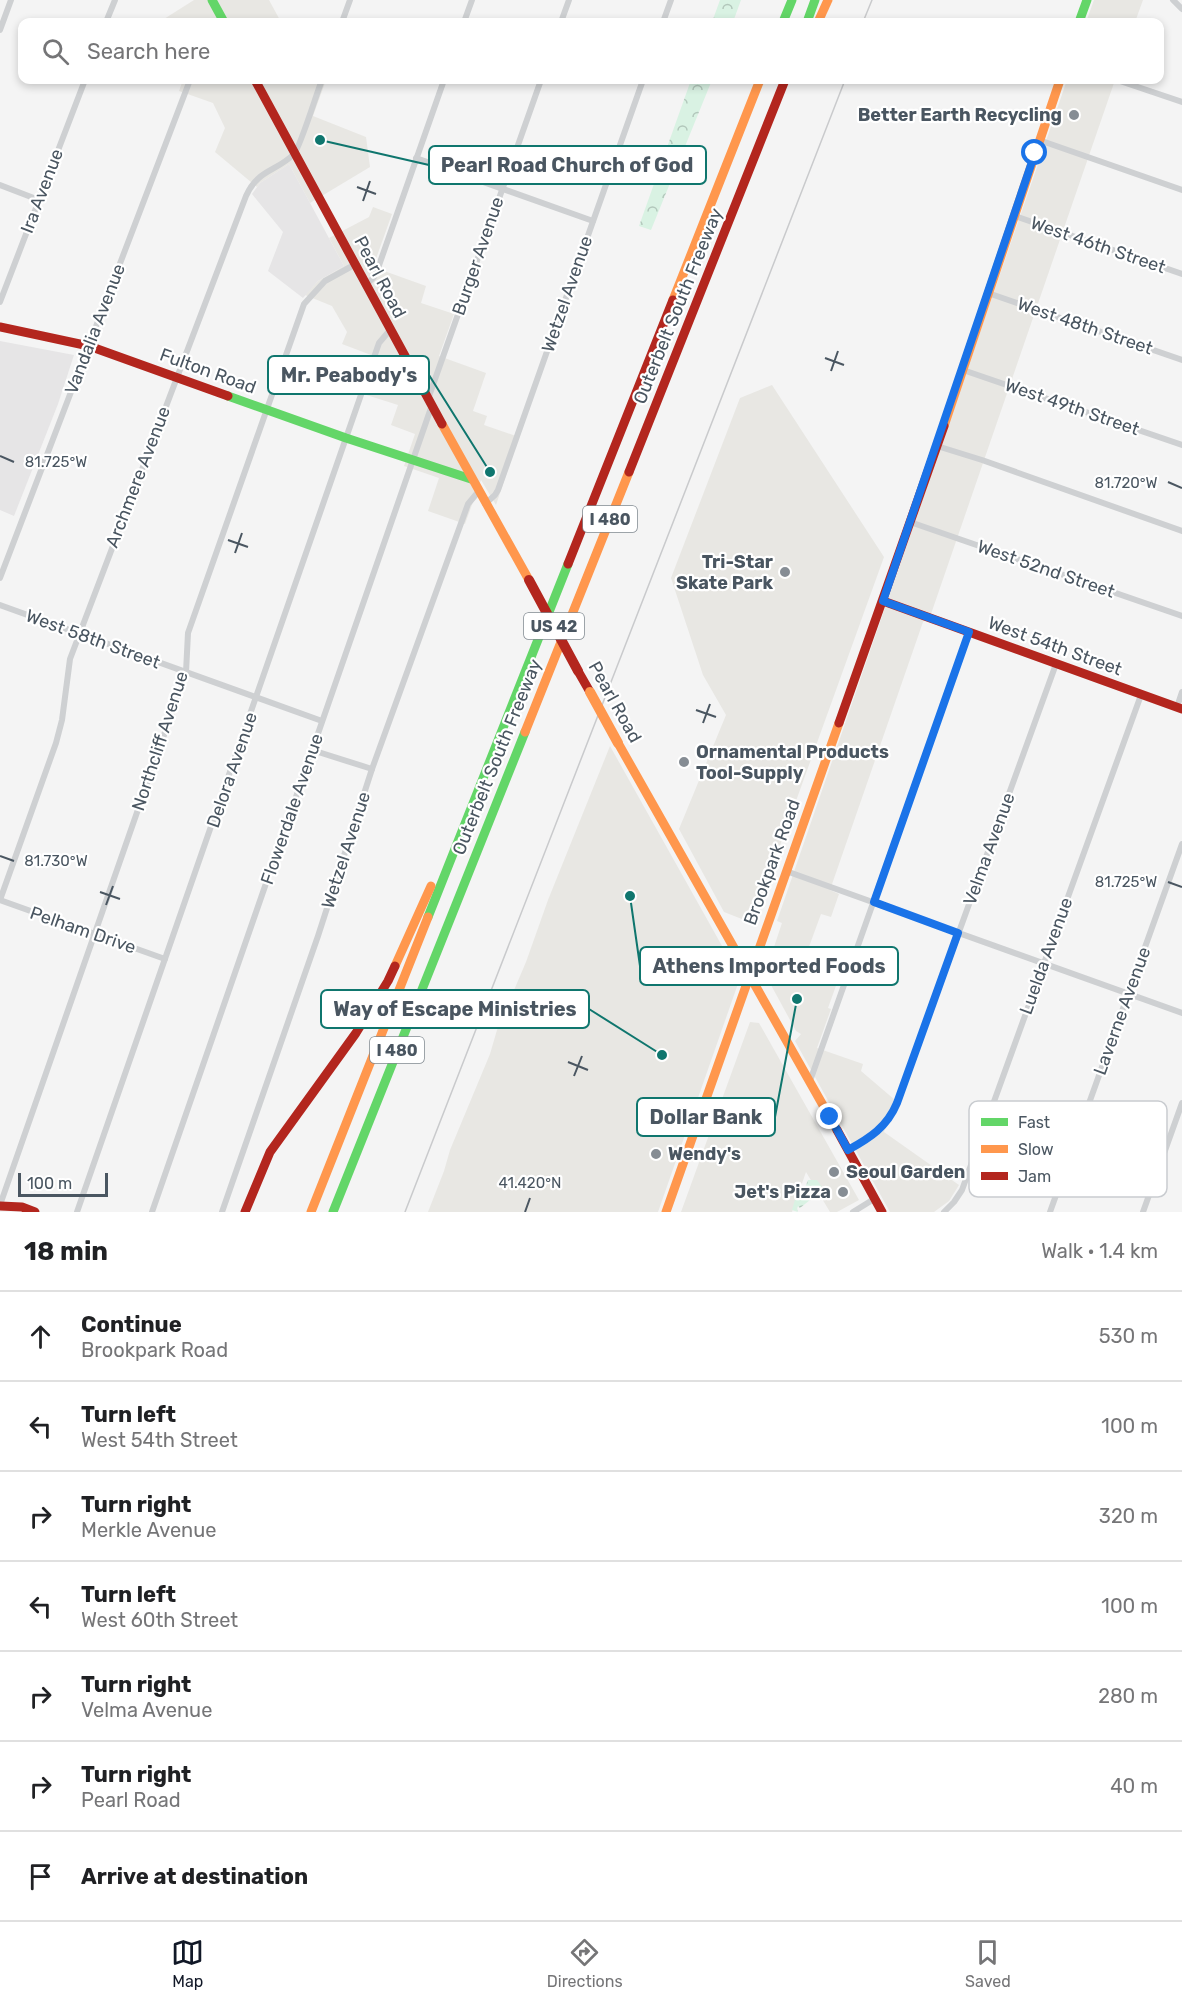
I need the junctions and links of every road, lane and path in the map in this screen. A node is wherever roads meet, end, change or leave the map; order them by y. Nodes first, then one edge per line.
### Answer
1 (11, 0) edge
2 (115, 0) edge
3 (212, 0) edge
4 (350, 0) edge
5 (472, 0) edge
6 (569, 0) edge
7 (671, 0) edge
8 (786, 0) edge
9 (792, 0) edge
10 (815, 0) edge
11 (828, 0) edge
12 (1087, 0) edge
13 (1173, 0) edge
14 (1182, 9) edge
15 (108, 18) edge
16 (222, 18) edge
17 (343, 18) edge
18 (465, 18) edge
19 (562, 18) edge
20 (664, 18) edge
21 (783, 18) edge
22 (784, 18) edge
23 (808, 18) edge
24 (820, 18) edge
25 (1080, 18) edge
26 (0, 30) edge
27 (83, 84) edge
28 (188, 84) edge
29 (257, 84) edge
30 (321, 84) edge
31 (443, 84) edge
32 (540, 84) edge
33 (642, 84) edge
34 (758, 84) edge
35 (782, 84) edge
36 (791, 84) edge
37 (1059, 84) edge
38 (1129, 84) edge
39 (1182, 102) edge
40 (1039, 140) junction
41 (757, 150) junction
42 (296, 153) junction
43 (416, 158) junction
44 (0, 185) edge
45 (502, 188) junction
46 (1182, 189) edge
47 (39, 200) junction
48 (1015, 216) junction
49 (593, 221) junction
50 (354, 265) junction
51 (1182, 274) edge
52 (366, 285) junction
53 (988, 293) junction
54 (0, 302) edge
55 (0, 327) edge
56 (390, 330) junction
57 (89, 346) junction
58 (1182, 360) edge
59 (963, 369) junction
60 (176, 377) junction
61 (430, 402) junction
62 (267, 410) junction
63 (346, 438) junction
64 (1182, 445) edge
65 (937, 446) junction
66 (412, 461) junction
67 (471, 479) junction
68 (478, 492) junction
69 (485, 504) junction
70 (909, 522) junction
71 (1182, 531) edge
72 (0, 578) edge
73 (883, 601) junction
74 (0, 605) edge
75 (1182, 616) edge
76 (969, 632) junction
77 (79, 634) junction
78 (1056, 664) junction
79 (186, 672) junction
80 (1182, 692) edge
81 (1141, 695) junction
82 (257, 698) junction
83 (1179, 708) edge
84 (322, 720) junction
85 (312, 750) junction
86 (372, 769) junction
87 (475, 796) junction
88 (1182, 844) edge
89 (786, 871) junction
90 (0, 900) edge
91 (874, 902) junction
92 (958, 933) junction
93 (95, 934) junction
94 (165, 959) junction
95 (1043, 963) junction
96 (749, 975) junction
97 (1128, 994) junction
98 (1182, 1013) edge
99 (810, 1082) junction
100 (994, 1101) edge
101 (1090, 1101) edge
102 (1182, 1102) edge
103 (1167, 1144) edge
104 (848, 1150) junction
105 (969, 1170) edge
106 (1055, 1197) edge
107 (1148, 1197) edge
108 (874, 1199) junction
109 (0, 1206) edge
110 (9, 1212) edge
111 (35, 1212) edge
112 (77, 1212) edge
113 (152, 1212) edge
114 (222, 1212) edge
115 (245, 1212) edge
116 (311, 1212) edge
117 (333, 1212) edge
118 (666, 1212) edge
119 (853, 1212) edge
120 (882, 1212) edge
121 (944, 1212) edge
122 (1050, 1212) edge
123 (1143, 1212) edge

1 - 26 street
2 - 15 street
3 - 16 main road
4 - 17 street
5 - 18 street
6 - 19 street
7 - 20 street
8 - 21 main road
9 - 22 main road
10 - 23 main road
11 - 24 main road
12 - 25 main road
13 - 14 street
27 - 47 street, Ira Avenue
28 - 57 street, Vandalia Avenue
29 - 42 main road, Pearl Road / US 42
30 - 42 street
31 - 43 street
32 - 45 street, Burger Avenue
33 - 49 street, Wetzel Avenue
34 - 87 main road, Outerbelt South Freeway / I 480
35 - 41 main road, Outerbelt South Freeway / I 480
36 - 41 main road
37 - 40 main road, Brookpark Road
38 - 39 street
40 - 46 street
40 - 48 main road, Brookpark Road
41 - 117 main road, Outerbelt South Freeway / I 480
42 - 50 main road, Pearl Road / US 42
42 - 60 street, Archmere Avenue
43 - 45 street
43 - 52 street
44 - 47 street
45 - 49 street
45 - 61 street, Burger Avenue
47 - 54 street, Ira Avenue
48 - 51 street, West 46th Street
48 - 53 main road, Brookpark Road
49 - 69 street, Wetzel Avenue
50 - 52 main road, Pearl Road / US 42
50 - 62 street, Northcliff Avenue
52 - 56 main road, Pearl Road / US 42
53 - 58 street, West 48th Street
53 - 59 main road, Brookpark Road
55 - 57 main road, Fulton Road
56 - 61 main road, Pearl Road / US 42
56 - 63 street, Delora Avenue
57 - 60 main road, Fulton Road
57 - 72 street, Vandalia Avenue
59 - 64 street, West 49th Street
59 - 65 main road, Brookpark Road
60 - 62 main road, Fulton Road
60 - 77 street, Archmere Avenue
61 - 66 street, Flowerdale Avenue
61 - 67 main road, Pearl Road / US 42
62 - 63 main road, Fulton Road
62 - 79 street, Northcliff Avenue
63 - 66 main road, Fulton Road
63 - 82 street, Delora Avenue
65 - 70 main road, Brookpark Road
65 - 71 street
66 - 67 main road, Fulton Road
66 - 84 street, Flowerdale Avenue
67 - 68 main road, Pearl Road / US 42
68 - 69 main road, Pearl Road / US 42
68 - 86 street, Wetzel Avenue
69 - 96 main road, Pearl Road / US 42, bridge
70 - 73 main road, Brookpark Road
70 - 75 street, West 52nd Street
73 - 76 main road, West 54th Street
73 - 89 main road, Brookpark Road
74 - 77 street, West 58th Street
76 - 78 main road, West 54th Street
76 - 91 street
77 - 79 street, West 58th Street
77 - 90 street, Archmere Avenue
78 - 81 main road, West 54th Street
78 - 92 street, Velma Avenue
79 - 82 street, West 58th Street
79 - 93 street, Northcliff Avenue
80 - 83 street
81 - 83 main road, West 54th Street
81 - 95 street, Luelda Avenue
82 - 84 street, West 58th Street
82 - 94 street, Delora Avenue
84 - 85 street, Flowerdale Avenue
85 - 86 street
85 - 113 street, Flowerdale Avenue
86 - 114 street, Wetzel Avenue
87 - 115 main road
87 - 116 main road, Outerbelt South Freeway / I 480
88 - 97 street, Laverne Avenue
89 - 91 street
89 - 96 main road, Brookpark Road
90 - 93 street, Pelham Drive
91 - 92 street
91 - 99 street
92 - 95 street
92 - 104 street, Velma Avenue
93 - 94 street, Pelham Drive
93 - 109 street, Northcliff Avenue
94 - 112 street, Delora Avenue
95 - 97 street
95 - 100 street, Luelda Avenue
96 - 99 main road, Pearl Road / US 42
96 - 118 main road, Brookpark Road
97 - 98 street
97 - 101 street, Laverne Avenue
99 - 104 main road, Pearl Road / US 42
102 - 103 street
104 - 108 main road, Pearl Road / US 42
105 - 121 street, Luelda Avenue
106 - 122 street, Laverne Avenue
107 - 123 street
108 - 119 street
108 - 120 main road, Pearl Road / US 42
109 - 110 main road
109 - 111 main road

